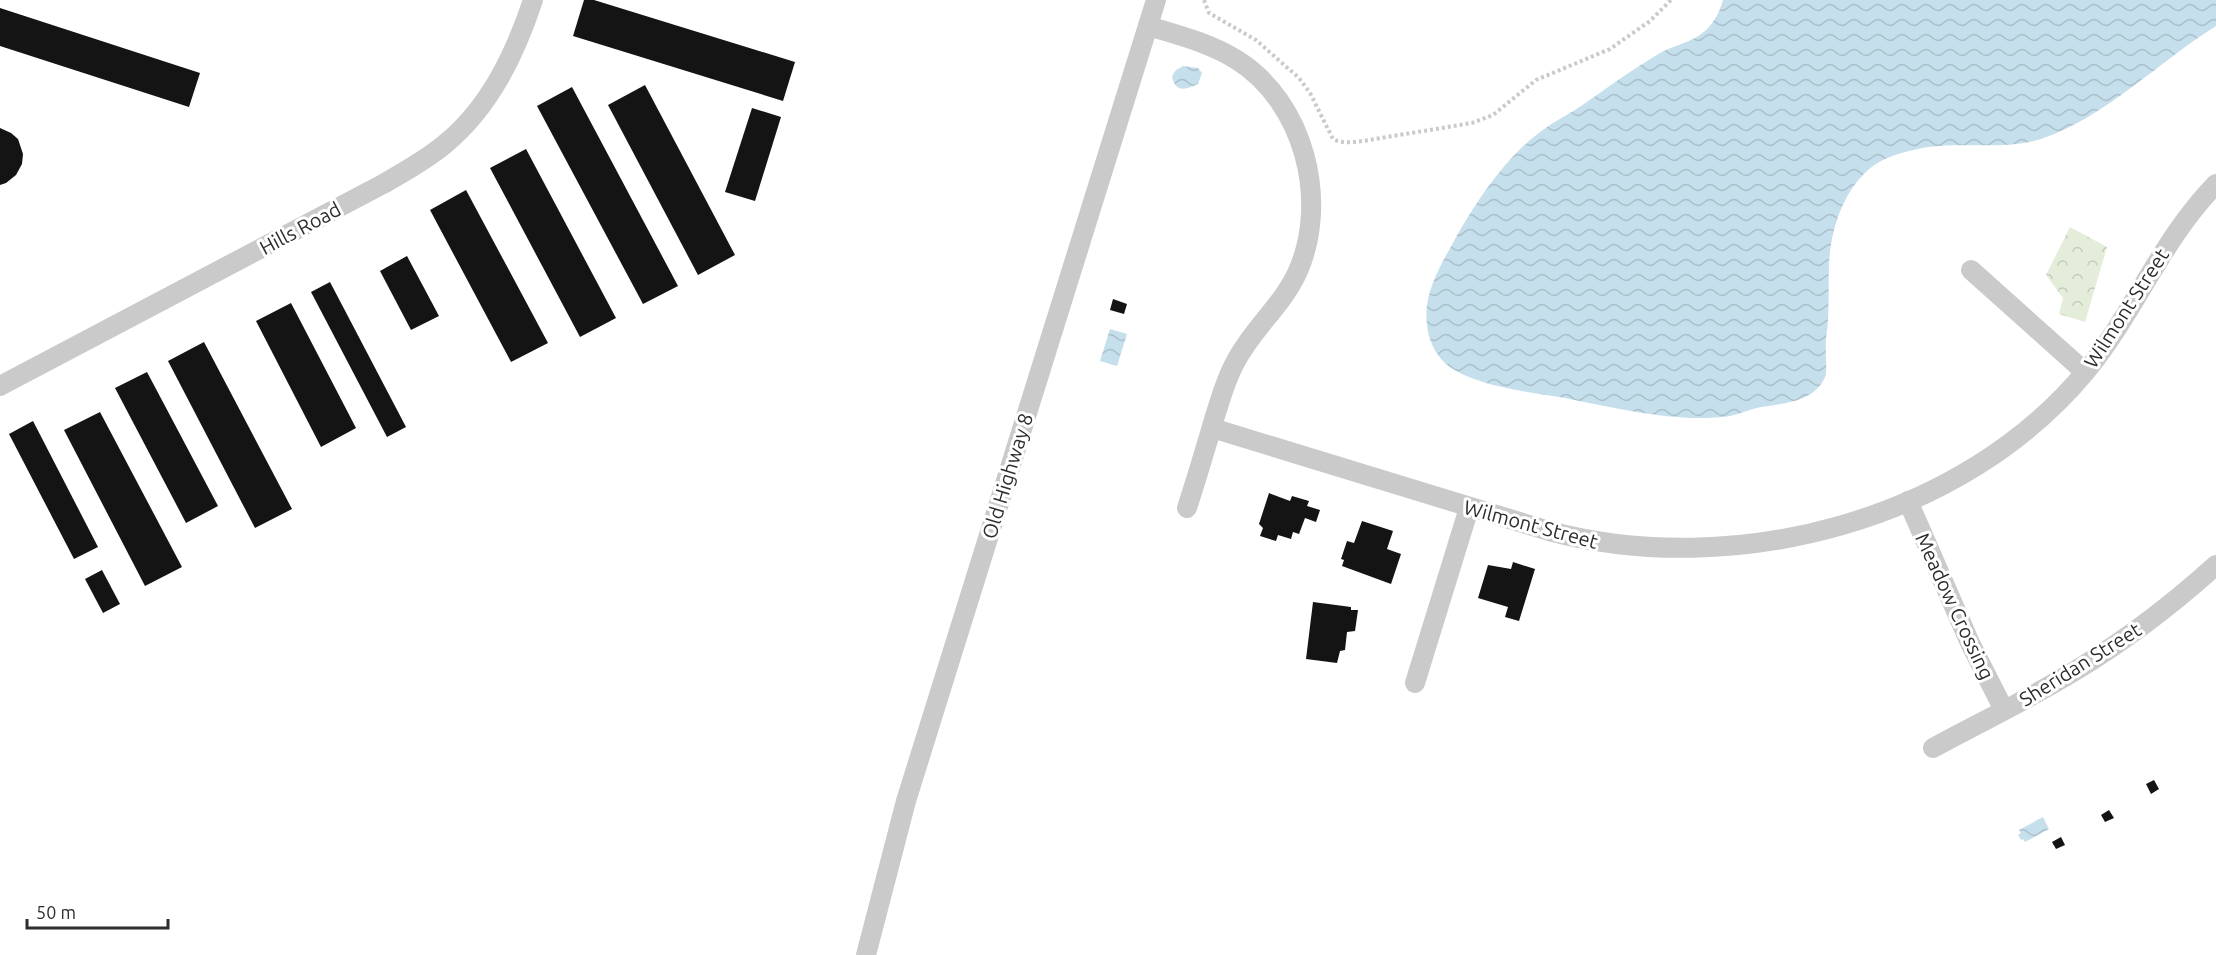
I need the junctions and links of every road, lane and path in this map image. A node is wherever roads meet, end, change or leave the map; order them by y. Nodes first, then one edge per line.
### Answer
1 (532, 0) edge
2 (1156, 0) edge
3 (1671, 0) edge
4 (1148, 26) junction
5 (1333, 139) dead end
6 (2216, 184) edge
7 (1971, 270) dead end
8 (2085, 372) junction
9 (0, 386) edge
10 (1212, 428) junction
11 (1908, 501) junction
12 (1187, 508) dead end
13 (1469, 508) junction
14 (2216, 565) edge
15 (1415, 683) dead end
16 (2004, 710) junction
17 (1933, 747) dead end
18 (866, 955) edge

1 - 9 street, Hills Road
2 - 4 street, Old Highway 8
3 - 5 path
4 - 10 street
4 - 18 street, Old Highway 8
6 - 8 street, Wilmont Street
7 - 8 street
8 - 11 street, Wilmont Street
10 - 12 street
10 - 13 street, Wilmont Street
11 - 13 street, Wilmont Street
11 - 16 street, Meadow Crossing
13 - 15 street
14 - 16 street, Sheridan Street
16 - 17 street, Sheridan Street

